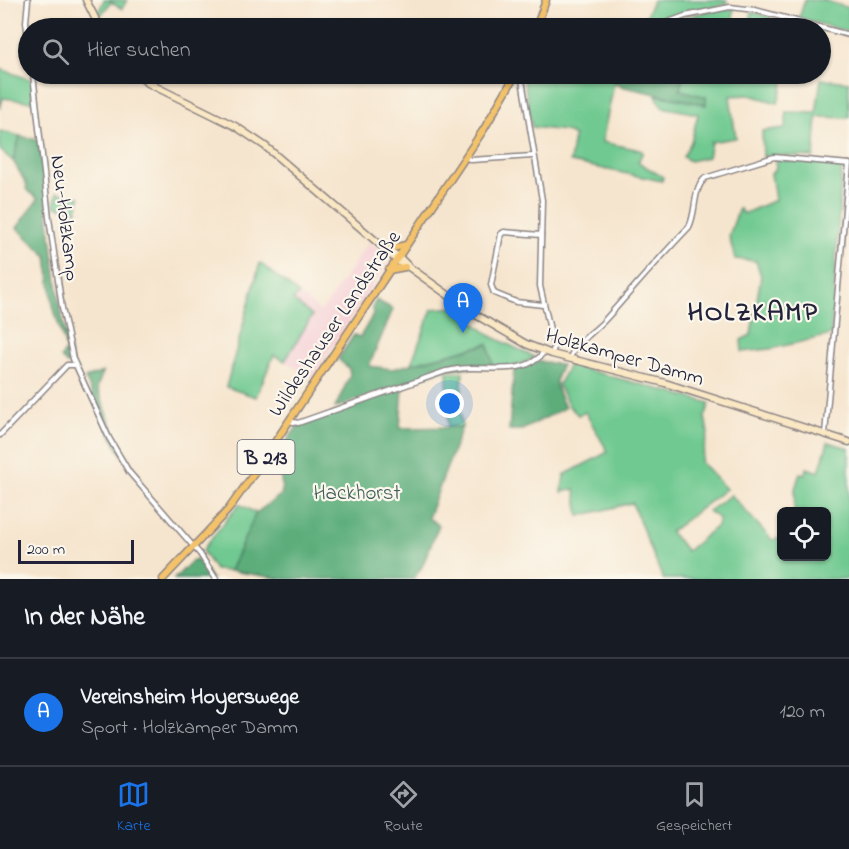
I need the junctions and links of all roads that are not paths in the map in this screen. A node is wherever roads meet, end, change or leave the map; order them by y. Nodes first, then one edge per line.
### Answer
1 (28, 0) edge
2 (86, 0) edge
3 (546, 0) edge
4 (26, 18) edge
5 (95, 18) edge
6 (540, 18) edge
7 (680, 18) edge
8 (786, 18) edge
9 (831, 29) edge
10 (849, 34) edge
11 (34, 84) edge
12 (152, 84) edge
13 (510, 84) edge
14 (522, 84) edge
15 (533, 156) junction
16 (466, 157) junction
17 (849, 164) edge
18 (541, 235) junction
19 (406, 244) junction
20 (386, 248) junction
21 (397, 258) junction
22 (407, 267) junction
23 (389, 270) junction
24 (543, 305) junction
25 (544, 352) junction
26 (552, 354) junction
27 (570, 358) junction
28 (76, 365) junction
29 (289, 421) junction
30 (825, 434) junction
31 (0, 435) edge
32 (849, 442) edge
33 (193, 548) junction
34 (164, 579) edge
35 (216, 579) edge

1 - 4 street
2 - 5 main road
3 - 6 main road
7 - 8 street
9 - 10 street
11 - 28 street, Neu-Holzkamp
12 - 20 main road, Holzkamper Damm
13 - 16 main road, Wildeshauser Landstraße / B 213
14 - 15 street
15 - 16 street
15 - 18 street
16 - 19 main road, Wildeshauser Landstraße / B 213
17 - 27 street
17 - 30 street
18 - 24 street
18 - 24 street
19 - 20 main road
19 - 21 main road, Wildeshauser Landstraße / B 213
20 - 21 main road, Holzkamper Damm
21 - 22 main road, Holzkamper Damm
21 - 23 main road, Wildeshauser Landstraße / B 213
22 - 23 main road
22 - 25 main road, Holzkamper Damm
23 - 29 main road, Wildeshauser Landstraße / B 213
24 - 26 street
25 - 26 main road, Holzkamper Damm
25 - 29 street
26 - 27 main road, Holzkamper Damm
27 - 30 main road, Holzkamper Damm
28 - 31 street
28 - 33 street, Neu-Holzkamp
29 - 33 main road, Wildeshauser Landstraße / B 213
30 - 32 main road, Holzkamper Damm
33 - 34 main road, Wildeshauser Landstraße / B 213
33 - 35 street, Neu-Holzkamp

